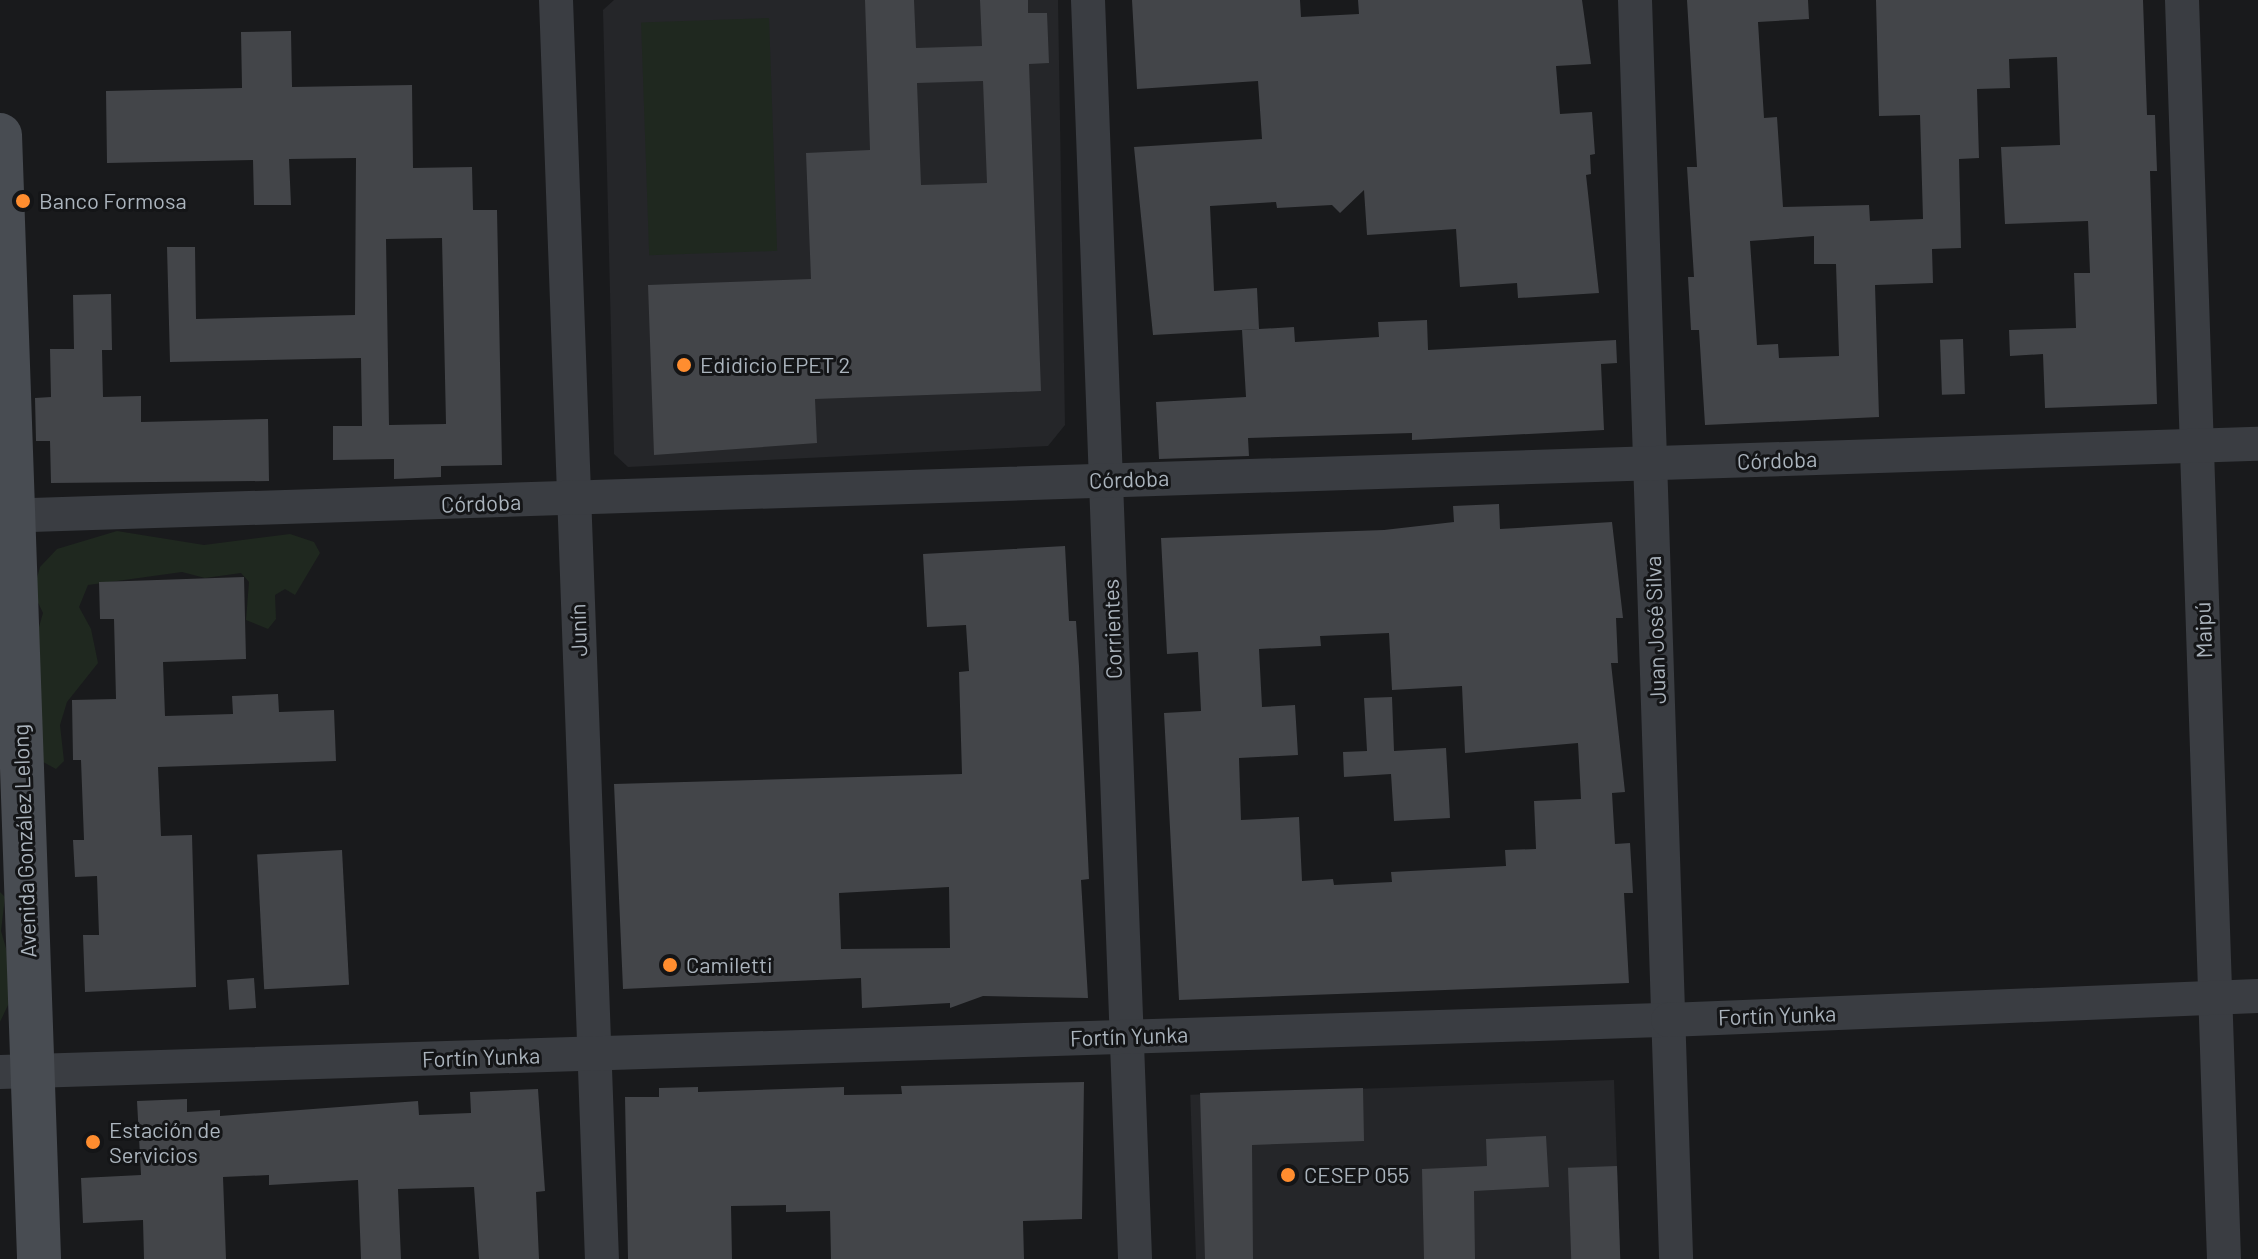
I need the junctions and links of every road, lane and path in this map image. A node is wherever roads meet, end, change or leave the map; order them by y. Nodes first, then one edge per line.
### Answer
1 (556, 0) edge
2 (1088, 0) edge
3 (1635, 0) edge
4 (2182, 0) edge
5 (0, 135) edge
6 (2258, 444) edge
7 (2196, 446) junction
8 (1650, 464) junction
9 (1106, 479) junction
10 (572, 500) junction
11 (7, 516) edge
12 (2258, 996) edge
13 (2215, 997) junction
14 (1668, 1020) junction
15 (1128, 1036) junction
16 (595, 1054) junction
17 (16, 1072) edge
18 (39, 1259) edge
19 (602, 1259) edge
20 (1135, 1259) edge
21 (1676, 1259) edge
22 (2224, 1259) edge

1 - 10 street, Junín
2 - 9 street, Corrientes
3 - 8 street, Juan José Silva
4 - 7 street, Maipú
5 - 11 main road, Avenida González Lelong
6 - 7 street, Córdoba
7 - 8 street, Córdoba
7 - 13 street, Maipú
8 - 9 street, Córdoba
8 - 14 street, Juan José Silva
9 - 10 street, Córdoba
9 - 15 street, Corrientes
10 - 11 street, Córdoba
10 - 16 street, Junín
11 - 17 main road, Avenida González Lelong
12 - 13 street, Fortín Yunka
13 - 14 street, Fortín Yunka
13 - 22 street, Maipú
14 - 15 street, Fortín Yunka
14 - 21 street, Juan José Silva
15 - 16 street, Fortín Yunka
15 - 20 street, Corrientes
16 - 17 street, Fortín Yunka
16 - 19 street, Junín
17 - 18 main road, Avenida González Lelong

